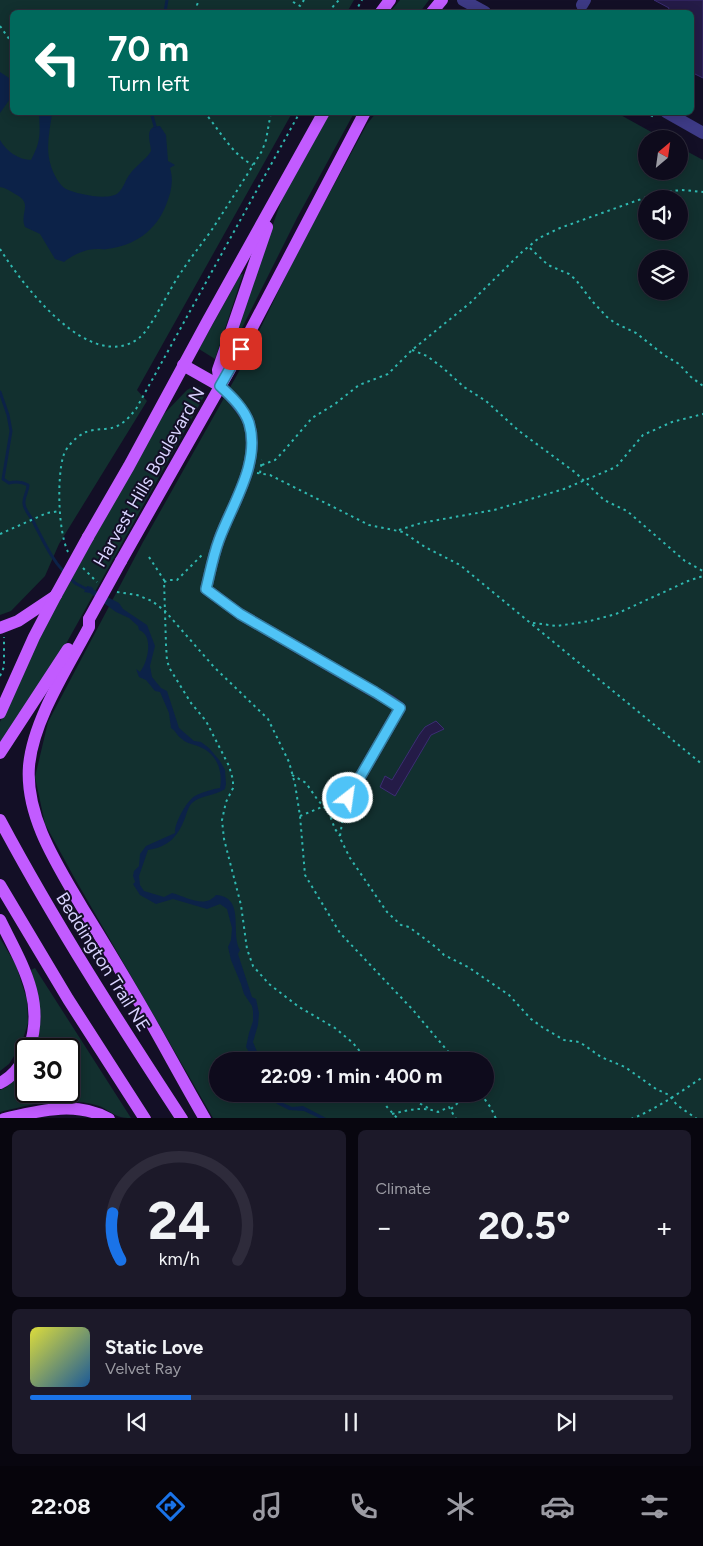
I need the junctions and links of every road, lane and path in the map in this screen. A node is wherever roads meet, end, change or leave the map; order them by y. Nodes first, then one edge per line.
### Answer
1 (304, 0) edge
2 (339, 0) edge
3 (442, 0) edge
4 (463, 0) edge
5 (293, 2) dead end
6 (330, 10) edge
7 (434, 10) edge
8 (481, 10) edge
9 (0, 26) edge
10 (10, 41) edge
11 (206, 115) edge
12 (270, 115) edge
13 (298, 115) edge
14 (322, 115) edge
15 (363, 115) edge
16 (671, 115) edge
17 (703, 133) edge
18 (253, 165) junction
19 (280, 191) junction
20 (703, 192) edge
21 (529, 247) junction
22 (0, 248) edge
23 (412, 350) junction
24 (183, 365) junction
25 (220, 386) junction
26 (703, 386) edge
27 (703, 414) edge
28 (262, 464) dead end
29 (248, 474) junction
30 (584, 480) junction
31 (60, 511) junction
32 (397, 530) junction
33 (0, 534) edge
34 (220, 538) junction
35 (70, 556) dead end
36 (149, 558) dead end
37 (81, 566) dead end
38 (703, 571) edge
39 (703, 576) edge
40 (164, 582) junction
41 (102, 586) dead end
42 (113, 591) dead end
43 (56, 595) junction
44 (165, 612) junction
45 (89, 619) junction
46 (530, 623) junction
47 (2, 630) edge
48 (0, 676) edge
49 (0, 713) edge
50 (0, 753) edge
51 (703, 764) edge
52 (292, 775) junction
53 (348, 798) junction
54 (324, 806) junction
55 (300, 816) junction
56 (0, 820) edge
57 (340, 836) junction
58 (0, 884) edge
59 (0, 920) edge
60 (33, 1038) edge
61 (360, 1052) edge
62 (448, 1052) edge
63 (15, 1071) edge
64 (703, 1077) edge
65 (0, 1083) edge
66 (671, 1097) junction
67 (385, 1102) edge
68 (417, 1102) edge
69 (459, 1102) edge
70 (487, 1102) edge
71 (428, 1108) junction
72 (452, 1109) junction
73 (392, 1114) junction
74 (4, 1118) edge
75 (109, 1118) edge
76 (145, 1118) edge
77 (182, 1118) edge
78 (205, 1118) edge
79 (398, 1118) edge
80 (456, 1118) edge
81 (496, 1118) edge
82 (631, 1118) edge
83 (697, 1118) edge

1 - 5 path
2 - 6 path
3 - 7 main road
4 - 8 street
9 - 10 path
11 - 18 path
12 - 18 path
13 - 31 path
14 - 19 main road, Harvest Hills Boulevard N
15 - 25 main road, Harvest Hills Boulevard N
16 - 17 street
18 - 22 path
19 - 24 main road, Harvest Hills Boulevard N
19 - 25 main road
20 - 21 path
21 - 23 path
21 - 26 path
23 - 28 path
23 - 30 path
24 - 25 main road
24 - 43 main road, Harvest Hills Boulevard N, bridge
25 - 29 street
25 - 45 main road, Harvest Hills Boulevard N, bridge
27 - 30 path
29 - 32 path
29 - 34 street
30 - 32 path
30 - 38 path
31 - 33 path
31 - 35 path
32 - 46 path
34 - 40 path
34 - 53 street
36 - 40 path
37 - 41 path
39 - 46 path
40 - 44 path
42 - 44 path
43 - 47 main road
43 - 49 main road, Harvest Hills Boulevard N
44 - 52 path
44 - 61 path
45 - 50 main road
45 - 78 main road
46 - 51 path
47 - 48 path
52 - 54 path
52 - 55 path
53 - 54 path
53 - 57 path
54 - 55 path
54 - 57 path
55 - 62 path
56 - 77 main road, Beddington Trail NE
57 - 66 path
58 - 76 main road
59 - 60 main road
63 - 65 main road
64 - 66 path
66 - 82 path
66 - 83 path
67 - 73 path
68 - 71 path
69 - 72 path
70 - 81 path
71 - 72 path
71 - 73 path
72 - 80 path
73 - 79 path
74 - 75 main road

